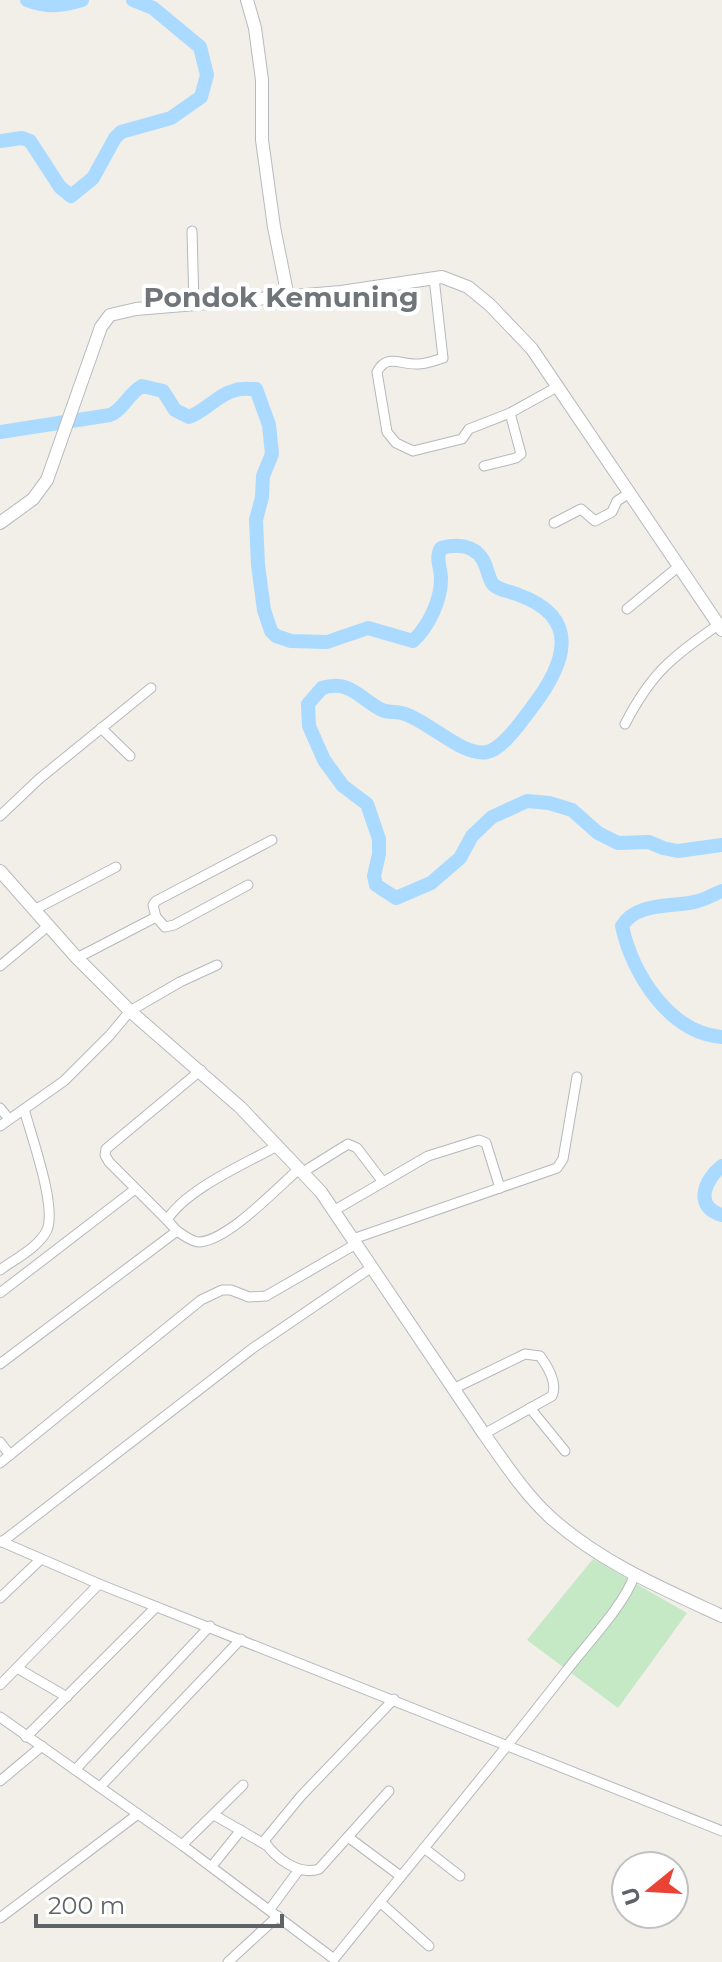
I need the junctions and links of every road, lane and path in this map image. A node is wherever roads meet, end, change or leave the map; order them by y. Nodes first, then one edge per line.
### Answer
1 (247, 0) edge
2 (192, 231) dead end
3 (434, 278) junction
4 (288, 297) junction
5 (194, 305) junction
6 (557, 387) junction
7 (510, 413) junction
8 (484, 466) dead end
9 (628, 494) junction
10 (0, 523) edge
11 (554, 523) dead end
12 (678, 567) junction
13 (627, 609) dead end
14 (720, 627) edge
15 (151, 688) dead end
16 (625, 724) dead end
17 (101, 728) junction
18 (130, 756) dead end
19 (0, 816) edge
20 (272, 840) dead end
21 (116, 867) dead end
22 (0, 871) edge
23 (248, 885) dead end
24 (34, 910) junction
25 (156, 917) junction
26 (48, 926) junction
27 (77, 958) junction
28 (217, 965) dead end
29 (0, 966) edge
30 (130, 1011) junction
31 (201, 1070) junction
32 (577, 1077) dead end
33 (0, 1108) edge
34 (24, 1109) junction
35 (9, 1119) junction
36 (0, 1126) edge
37 (277, 1146) junction
38 (301, 1170) junction
39 (383, 1182) junction
40 (500, 1188) junction
41 (134, 1190) junction
42 (335, 1210) junction
43 (167, 1220) junction
44 (177, 1231) junction
45 (355, 1242) junction
46 (372, 1267) junction
47 (0, 1270) edge
48 (0, 1293) edge
49 (0, 1364) edge
50 (455, 1388) junction
51 (530, 1408) junction
52 (484, 1434) junction
53 (0, 1442) edge
54 (565, 1451) dead end
55 (10, 1455) junction
56 (0, 1463) edge
57 (1, 1542) edge
58 (41, 1559) junction
59 (634, 1576) junction
60 (99, 1584) junction
61 (0, 1598) edge
62 (156, 1607) junction
63 (722, 1616) edge
64 (210, 1626) junction
65 (241, 1639) junction
66 (17, 1668) junction
67 (0, 1685) edge
68 (67, 1697) junction
69 (394, 1699) junction
70 (0, 1717) edge
71 (26, 1737) junction
72 (42, 1746) junction
73 (508, 1746) junction
74 (75, 1770) junction
75 (0, 1781) edge
76 (243, 1785) dead end
77 (100, 1787) junction
78 (389, 1791) dead end
79 (138, 1814) junction
80 (214, 1815) junction
81 (241, 1830) junction
82 (722, 1831) edge
83 (348, 1837) junction
84 (182, 1845) junction
85 (266, 1845) junction
86 (424, 1848) junction
87 (212, 1866) junction
88 (298, 1871) junction
89 (399, 1875) junction
90 (460, 1876) dead end
91 (380, 1902) junction
92 (274, 1912) junction
93 (0, 1918) edge
94 (429, 1946) dead end
95 (334, 1960) edge
96 (228, 1962) edge

1 - 4 street
2 - 5 street
3 - 4 street
3 - 6 street
3 - 7 street
4 - 5 street
5 - 10 street
6 - 7 street
6 - 9 street
7 - 8 street
9 - 11 street
9 - 12 street
12 - 13 street
12 - 14 street
14 - 16 street
15 - 17 street
17 - 18 street
17 - 19 street
20 - 25 street
21 - 24 street
22 - 24 street
23 - 25 street
24 - 26 street
25 - 27 street
26 - 27 street
26 - 29 street
27 - 30 street
28 - 30 street
30 - 31 street
30 - 34 street
31 - 37 street
31 - 41 street
32 - 40 street
33 - 35 street
34 - 35 street
34 - 47 street
35 - 36 street
37 - 38 street
37 - 43 street
38 - 39 street
38 - 42 street
38 - 44 street
39 - 40 street
39 - 42 street
40 - 45 street
41 - 43 street
41 - 48 street
42 - 45 street
43 - 44 street
44 - 49 street
45 - 46 street
45 - 55 street
46 - 50 street
46 - 57 street
50 - 51 street
50 - 52 street
51 - 52 street
51 - 54 street
52 - 59 street
53 - 55 street
55 - 56 street
57 - 58 street
58 - 60 street
58 - 61 street
59 - 63 street
59 - 73 street
60 - 62 street
60 - 66 street
62 - 64 street
62 - 68 street
64 - 65 street
64 - 74 street
65 - 69 street
65 - 77 street
66 - 67 street
66 - 68 street
68 - 71 street
69 - 73 street
69 - 85 street
70 - 71 street
71 - 72 street
72 - 74 street
72 - 75 street
73 - 82 street
73 - 86 street
74 - 77 street
76 - 80 street
77 - 79 street
78 - 83 street
79 - 84 street
79 - 93 street
80 - 81 street
80 - 84 street
81 - 85 street
81 - 87 street
83 - 88 street
83 - 89 street
84 - 87 street
85 - 88 street
86 - 89 street
86 - 90 street
87 - 92 street
88 - 92 street
89 - 91 street
91 - 94 street
91 - 95 street
92 - 95 street
92 - 96 street

